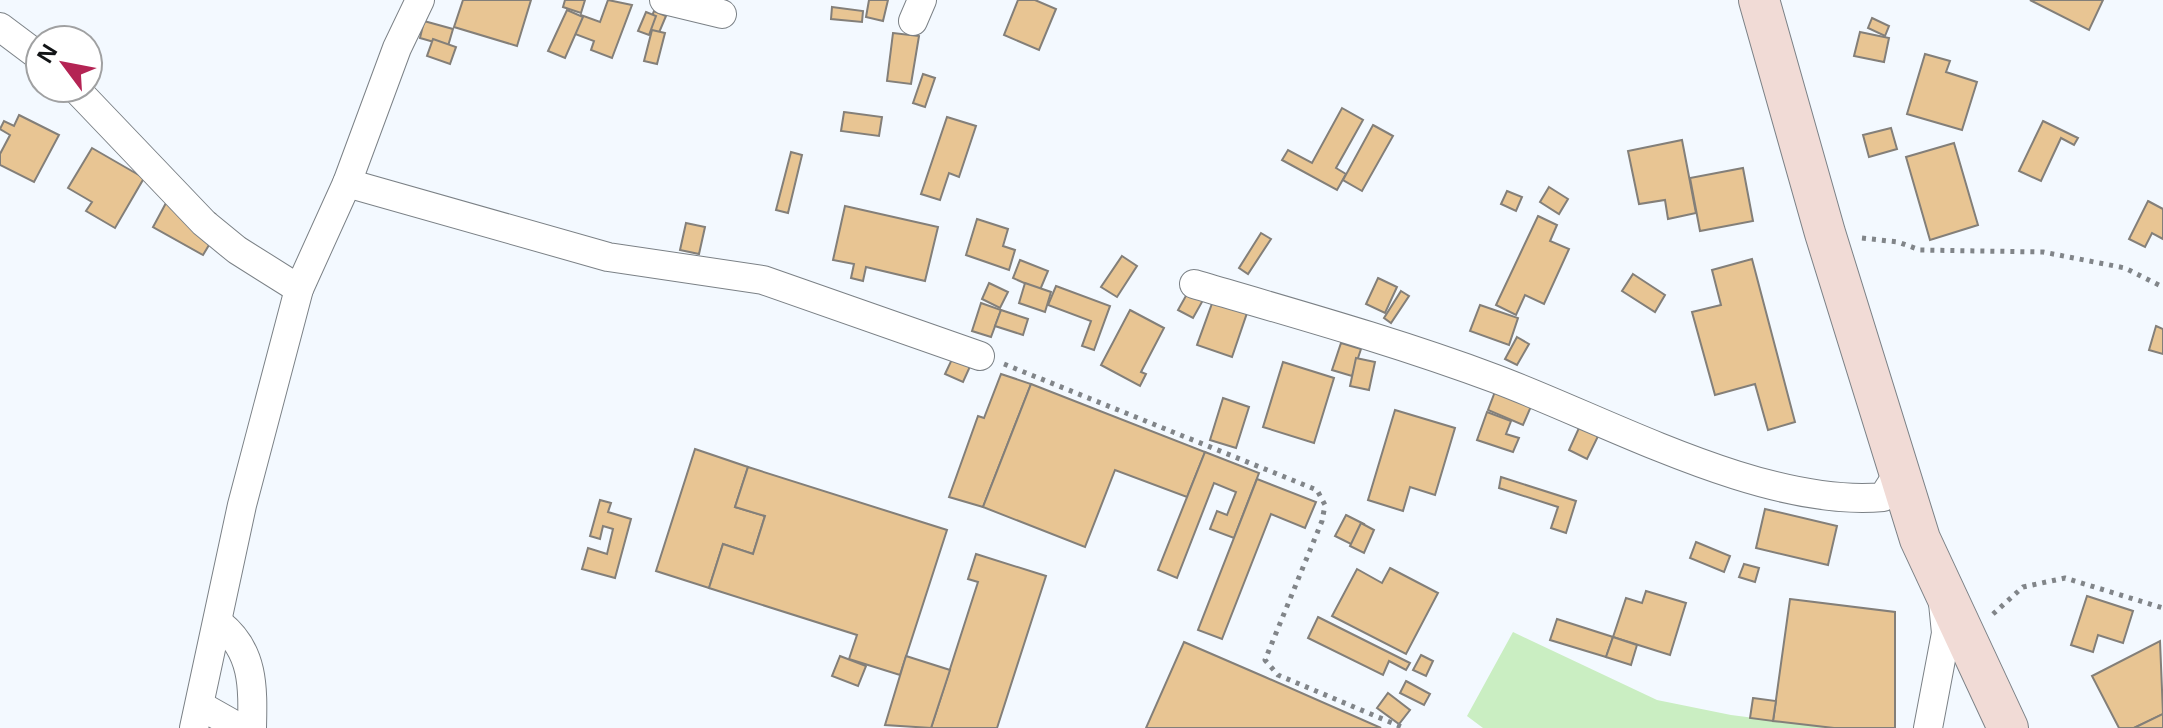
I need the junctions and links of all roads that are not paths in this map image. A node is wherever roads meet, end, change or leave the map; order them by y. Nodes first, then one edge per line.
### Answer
1 (420, 0) edge
2 (664, 0) edge
3 (1759, 0) edge
4 (722, 14) dead end
5 (0, 27) edge
6 (24, 45) edge
7 (90, 104) edge
8 (347, 183) junction
9 (1194, 284) dead end
10 (299, 289) junction
11 (980, 356) road end
12 (1899, 472) junction
13 (1941, 586) junction
14 (220, 624) junction
15 (198, 717) edge
16 (240, 728) edge
17 (252, 728) edge
18 (1928, 728) edge
19 (2008, 728) edge

1 - 8 street
2 - 4 street
3 - 12 main road
5 - 6 street
7 - 10 street
8 - 10 street
8 - 11 street
9 - 12 street
10 - 14 street
12 - 13 main road
13 - 18 street
13 - 19 main road
14 - 15 street
14 - 17 street
15 - 16 street

